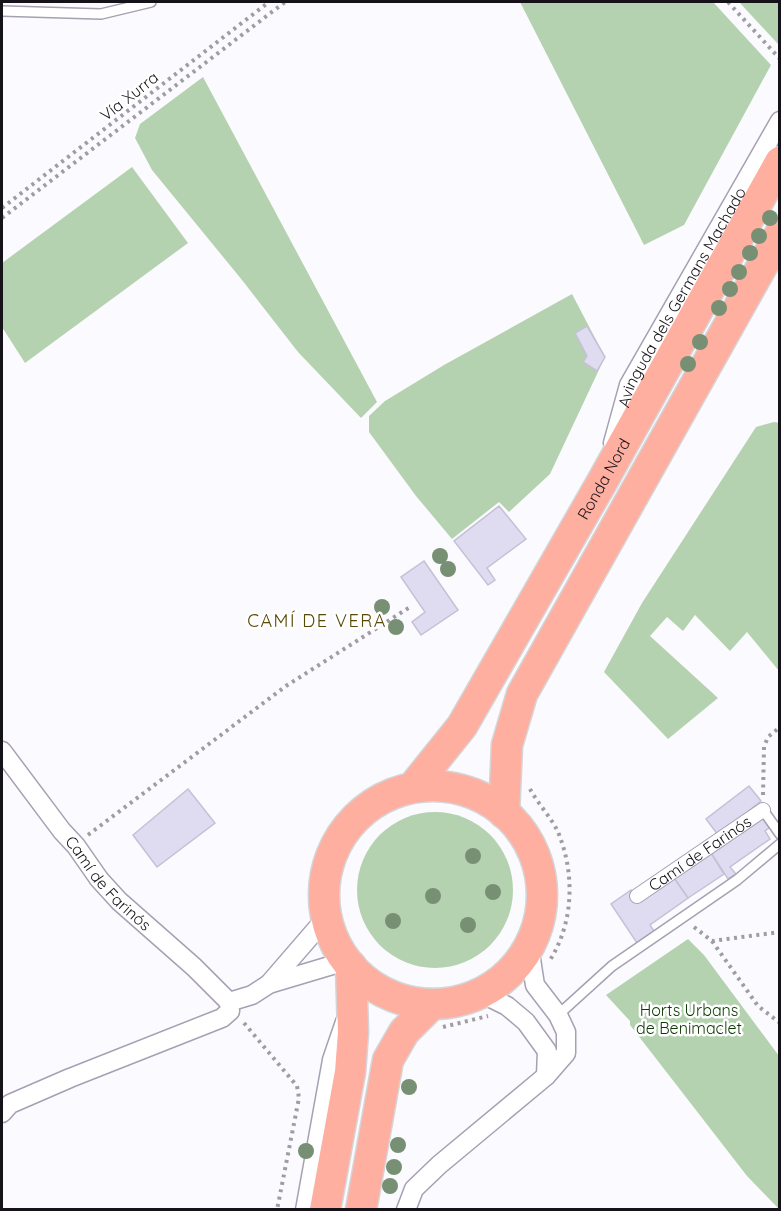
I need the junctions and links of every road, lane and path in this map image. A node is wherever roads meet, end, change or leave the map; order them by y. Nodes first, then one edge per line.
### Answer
1 (152, 2) edge
2 (270, 2) edge
3 (285, 2) edge
4 (728, 2) edge
5 (2, 11) edge
6 (780, 58) edge
7 (780, 121) edge
8 (780, 162) edge
9 (2, 208) edge
10 (2, 218) edge
11 (780, 234) edge
12 (602, 482) junction
13 (410, 607) dead end
14 (780, 727) edge
15 (2, 751) edge
16 (412, 788) junction
17 (763, 810) junction
18 (504, 813) junction
19 (780, 834) edge
20 (780, 844) edge
21 (76, 846) junction
22 (637, 896) dead end
23 (326, 918) junction
24 (780, 932) edge
25 (685, 933) dead end
26 (712, 941) junction
27 (529, 946) junction
28 (349, 963) junction
29 (269, 984) junction
30 (481, 993) junction
31 (352, 1001) junction
32 (432, 1004) junction
33 (229, 1006) junction
34 (558, 1015) junction
35 (780, 1023) edge
36 (546, 1076) junction
37 (2, 1113) edge
38 (277, 1209) edge
39 (305, 1209) edge
40 (326, 1209) edge
41 (362, 1209) edge
42 (406, 1209) edge

1 - 5 lane
2 - 9 path, Vía Xurra
3 - 10 path
4 - 6 path
7 - 12 street, Avinguda dels Germans Machado
8 - 12 main road, Ronda Nord
11 - 18 main road, Ronda Nord
12 - 16 main road, Ronda Nord
13 - 21 path
14 - 17 path
15 - 21 street, Camí de Farinós
16 - 18 main road
16 - 23 main road
17 - 19 lane
17 - 22 street, Camí de Farinós
18 - 27 main road
20 - 34 lane
21 - 33 street, Camí de Farinós
23 - 28 main road
23 - 29 street
24 - 26 path
25 - 26 path
26 - 35 path
27 - 30 main road
27 - 34 street
28 - 29 street
28 - 31 main road
28 - 32 main road
29 - 33 street
30 - 32 main road
30 - 36 street
31 - 39 street
31 - 40 main road
32 - 41 main road
33 - 37 street
33 - 38 path
34 - 36 street
36 - 42 street

